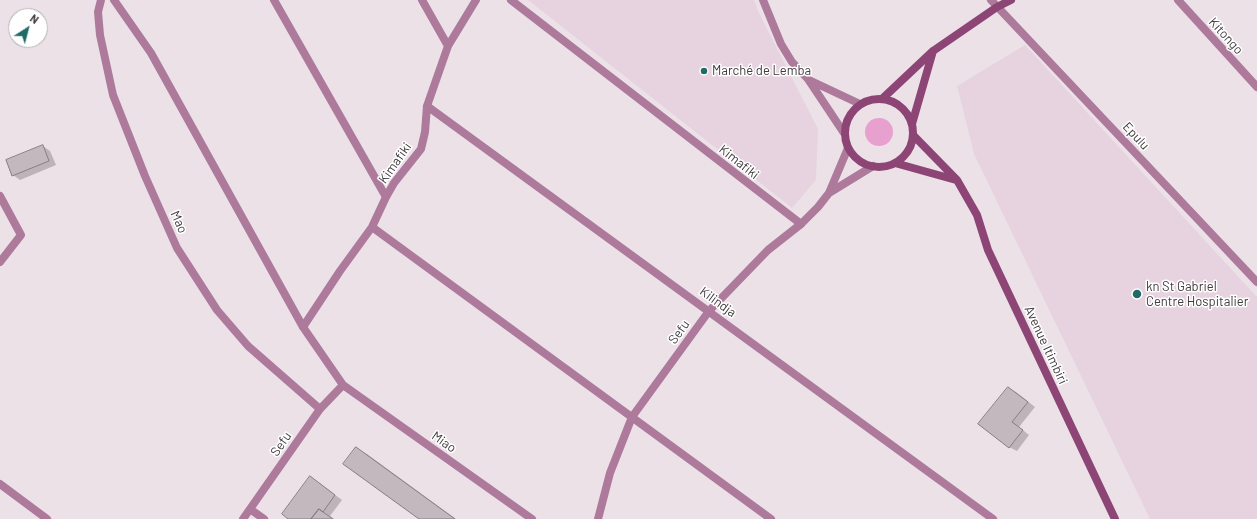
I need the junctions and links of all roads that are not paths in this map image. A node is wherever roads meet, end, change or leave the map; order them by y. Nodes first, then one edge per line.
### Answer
1 (101, 0) edge
2 (114, 0) edge
3 (274, 0) edge
4 (422, 0) edge
5 (476, 0) edge
6 (511, 0) edge
7 (763, 0) edge
8 (991, 0) edge
9 (1010, 0) edge
10 (1178, 0) edge
11 (997, 7) junction
12 (448, 46) junction
13 (933, 51) junction
14 (808, 79) junction
15 (1257, 87) edge
16 (882, 99) junction
17 (860, 104) junction
18 (427, 106) junction
19 (912, 124) junction
20 (844, 133) junction
21 (913, 135) junction
22 (848, 148) junction
23 (895, 163) junction
24 (873, 166) junction
25 (957, 180) junction
26 (829, 193) junction
27 (0, 196) edge
28 (386, 197) junction
29 (801, 224) junction
30 (372, 227) junction
31 (0, 262) edge
32 (1257, 282) edge
33 (709, 311) junction
34 (303, 327) junction
35 (343, 385) junction
36 (320, 409) junction
37 (632, 417) junction
38 (0, 484) edge
39 (250, 509) junction
40 (47, 519) edge
41 (243, 519) edge
42 (264, 519) edge
43 (532, 519) edge
44 (598, 519) edge
45 (771, 519) edge
46 (993, 519) edge
47 (1114, 519) edge

1 - 36 street, Mao
2 - 34 street
3 - 28 street
4 - 12 street
5 - 12 street, Kimafiki
6 - 29 street, Kimafiki
7 - 14 street
8 - 11 street, Epulu
9 - 11 main road
10 - 15 street, Kitongo
11 - 13 main road
11 - 32 street, Epulu
12 - 18 street, Kimafiki
13 - 16 main road
13 - 19 main road
14 - 17 street
14 - 20 street
16 - 17 main road
16 - 19 main road
17 - 20 main road
18 - 28 street, Kimafiki
18 - 33 street, Kilindja
19 - 21 main road
20 - 22 main road
21 - 23 main road
21 - 25 main road, Avenue Itimbiri
22 - 24 main road
22 - 26 street
23 - 24 main road
23 - 25 main road
24 - 26 street
25 - 47 main road, Avenue Itimbiri
26 - 29 street, Sefu
27 - 31 street
28 - 30 street, Kimafiki
29 - 33 street, Sefu
30 - 34 street, Kimafiki
30 - 37 street
33 - 37 street, Sefu
33 - 46 street, Kilindja
34 - 35 street
35 - 36 street, Sefu
35 - 43 street, Miao
36 - 39 street, Sefu
37 - 44 street, Sefu
37 - 45 street
38 - 40 street
39 - 41 street, Sefu
39 - 42 street

